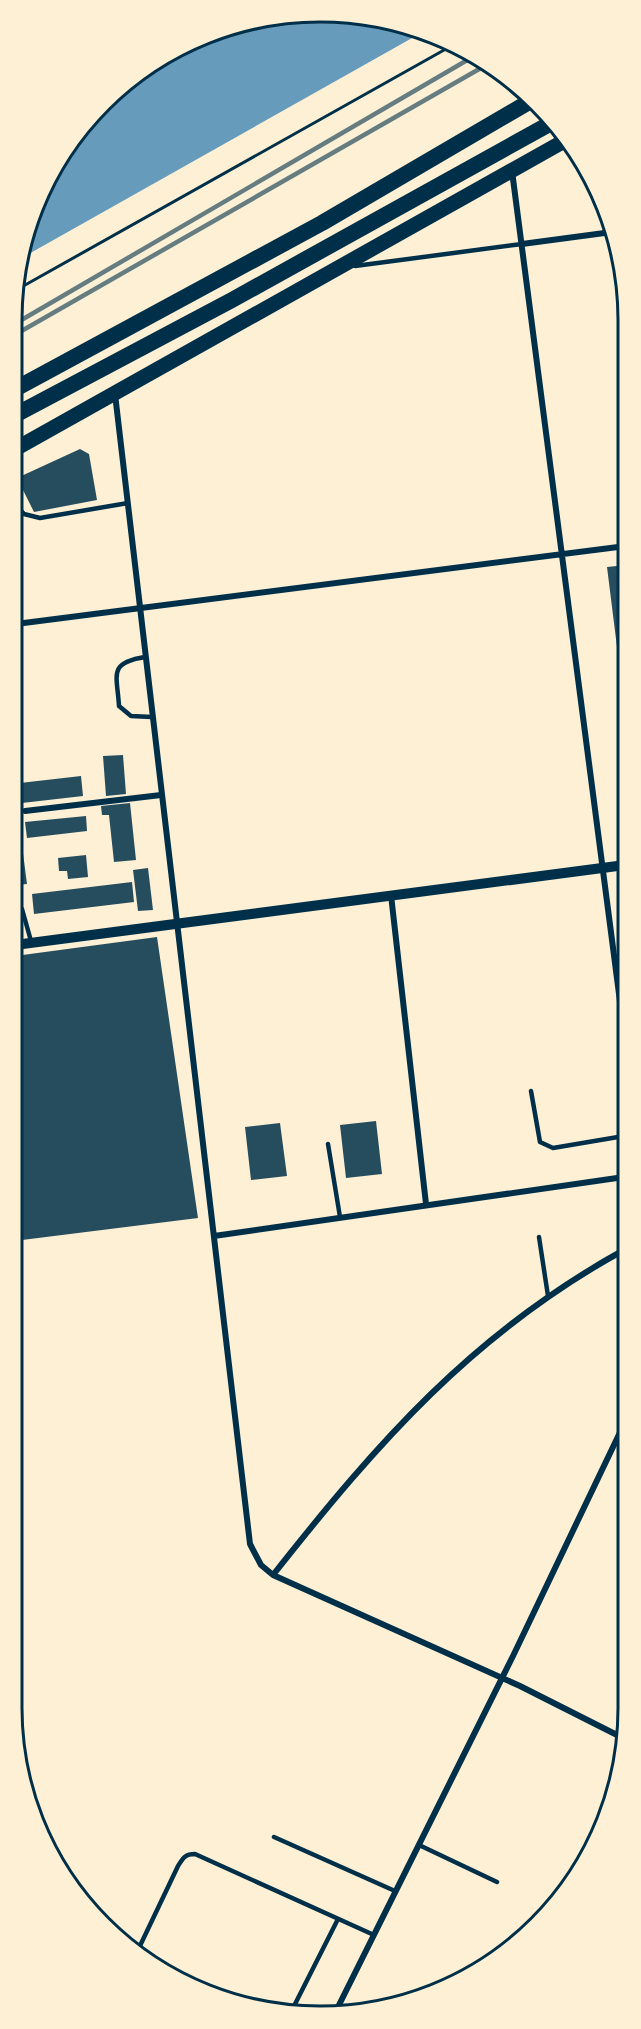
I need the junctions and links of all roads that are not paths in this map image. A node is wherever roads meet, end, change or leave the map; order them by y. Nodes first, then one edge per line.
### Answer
1 (525, 104) edge
2 (546, 126) edge
3 (560, 143) edge
4 (512, 170) junction
5 (605, 233) edge
6 (522, 244) junction
7 (340, 267) junction
8 (22, 385) edge
9 (115, 394) junction
10 (22, 411) edge
11 (22, 445) edge
12 (128, 503) junction
13 (22, 512) edge
14 (618, 547) edge
15 (560, 556) junction
16 (140, 608) junction
17 (22, 623) edge
18 (145, 657) junction
19 (152, 717) junction
20 (161, 795) junction
21 (25, 811) dead end
22 (618, 866) edge
23 (603, 868) junction
24 (391, 895) junction
25 (22, 909) edge
26 (176, 925) junction
27 (32, 944) junction
28 (22, 945) edge
29 (618, 985) edge
30 (531, 1091) dead end
31 (618, 1137) edge
32 (328, 1144) dead end
33 (618, 1178) edge
34 (426, 1204) junction
35 (340, 1217) junction
36 (214, 1236) junction
37 (539, 1237) dead end
38 (618, 1254) edge
39 (548, 1296) junction
40 (618, 1436) edge
41 (273, 1575) junction
42 (502, 1678) junction
43 (617, 1735) edge
44 (274, 1838) dead end
45 (419, 1845) junction
46 (497, 1882) dead end
47 (395, 1891) junction
48 (338, 1919) junction
49 (374, 1935) junction
50 (140, 1946) edge
51 (294, 2005) edge
52 (338, 2006) edge

1 - 8 highway
2 - 10 highway
3 - 4 highway
4 - 6 street
4 - 7 highway
5 - 6 street
6 - 7 lane
6 - 15 street
7 - 9 highway
9 - 11 highway
9 - 12 street
12 - 13 lane
12 - 16 street
14 - 15 street
15 - 16 street
15 - 23 street
16 - 17 street
16 - 18 street
18 - 19 street
18 - 19 lane
19 - 20 street
20 - 21 street
20 - 26 street
22 - 23 street
23 - 24 street
23 - 29 street
24 - 26 street
24 - 34 street
25 - 27 lane
26 - 27 street
26 - 36 street
27 - 28 street
30 - 31 lane
32 - 35 lane
33 - 34 street
34 - 35 street
35 - 36 street
36 - 41 street
37 - 39 lane
38 - 39 street
39 - 41 street
40 - 42 street
41 - 42 street
42 - 43 street
42 - 45 street
44 - 47 lane
45 - 46 lane
45 - 47 street
47 - 49 street
48 - 49 lane
48 - 50 lane
48 - 51 lane
49 - 52 street

